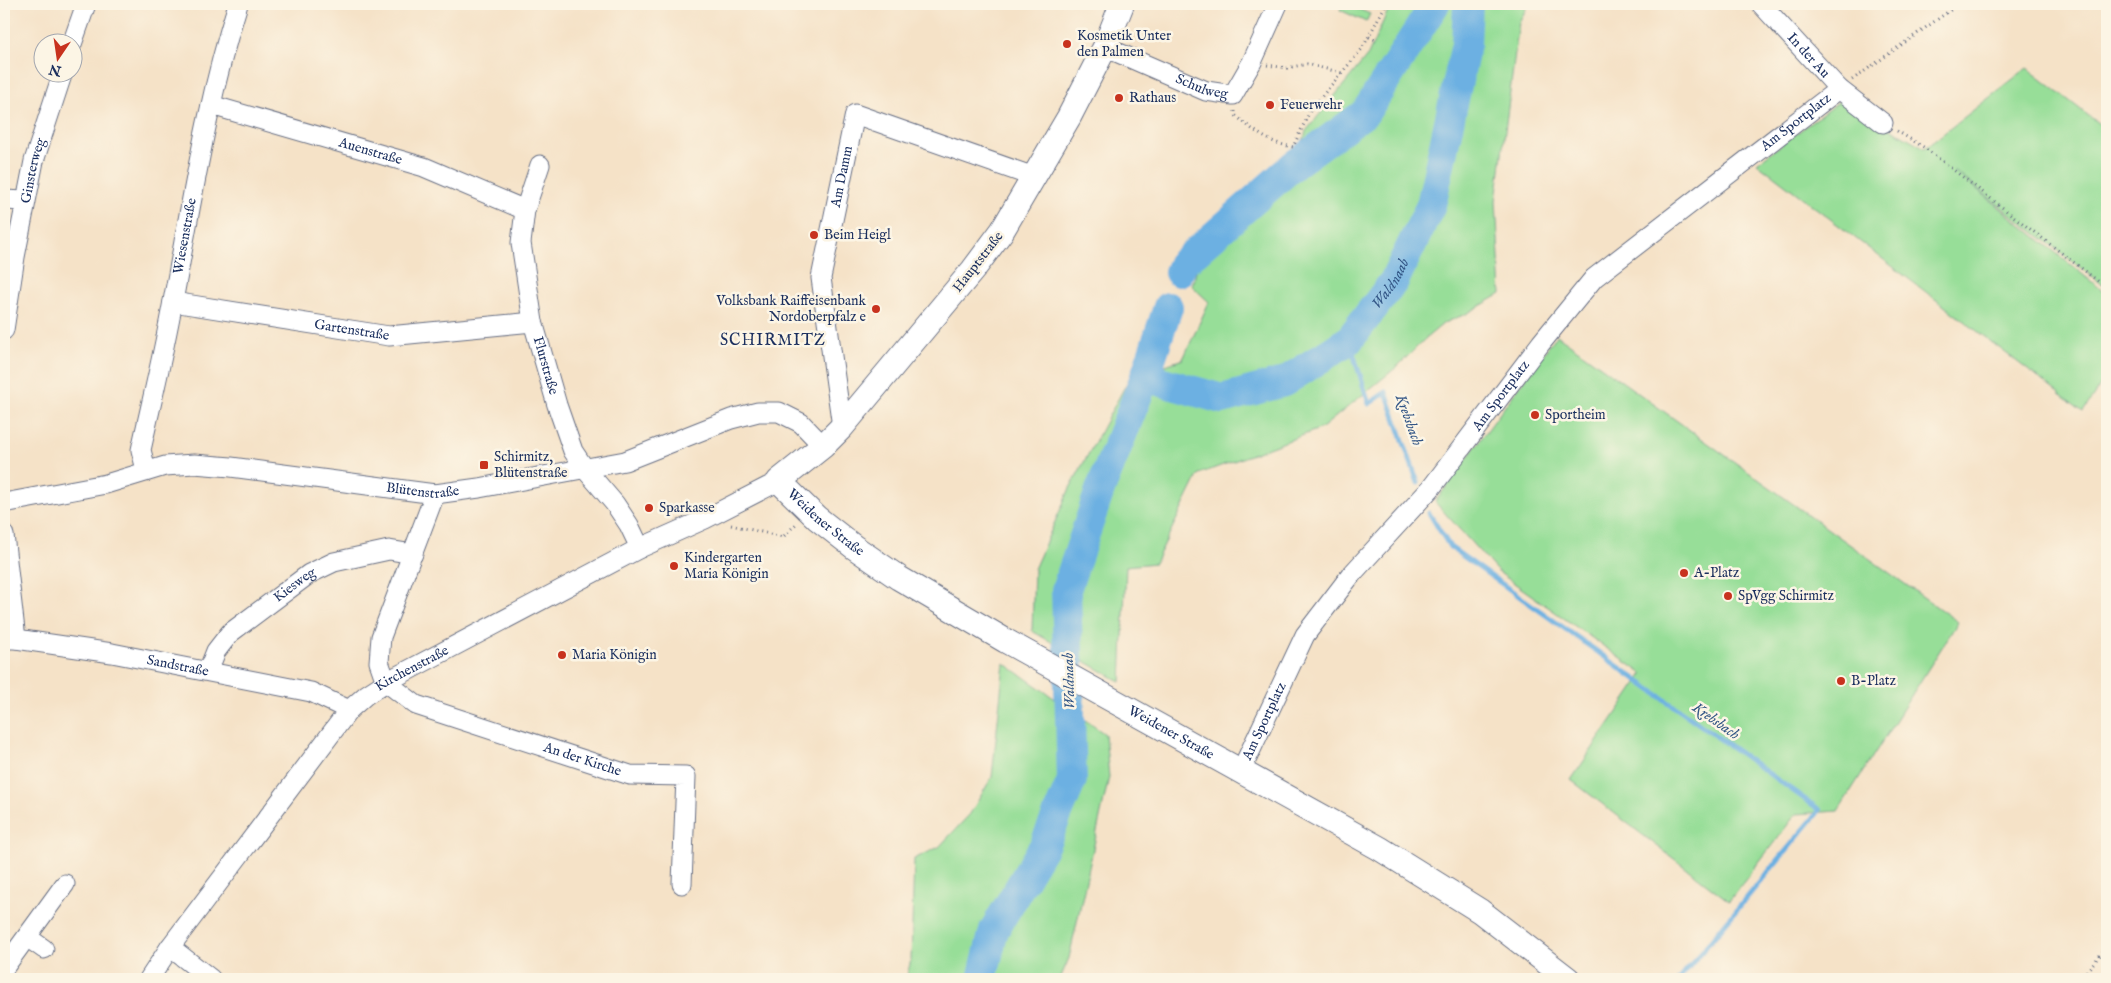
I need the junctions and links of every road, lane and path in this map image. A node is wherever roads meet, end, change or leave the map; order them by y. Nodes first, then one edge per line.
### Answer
1 (86, 4) edge
2 (238, 4) edge
3 (1122, 4) edge
4 (1278, 4) edge
5 (1386, 4) edge
6 (1761, 4) edge
7 (1958, 4) edge
8 (76, 32) edge
9 (1369, 37) junction
10 (1376, 40) dead end
11 (1105, 47) junction
12 (1252, 62) junction
13 (1342, 73) junction
14 (60, 82) edge
15 (1840, 89) junction
16 (1234, 96) junction
17 (211, 104) junction
18 (1883, 123) joint
19 (540, 165) dead end
20 (1034, 177) junction
21 (4, 200) edge
22 (25, 201) junction
23 (525, 210) junction
24 (2107, 288) edge
25 (173, 302) junction
26 (533, 322) junction
27 (4, 330) edge
28 (842, 428) junction
29 (823, 446) junction
30 (585, 469) junction
31 (146, 470) junction
32 (779, 481) junction
33 (435, 494) junction
34 (4, 503) edge
35 (705, 519) junction
36 (796, 525) dead end
37 (4, 536) edge
38 (640, 548) junction
39 (413, 554) junction
40 (10, 639) edge
41 (208, 671) junction
42 (386, 682) junction
43 (349, 710) junction
44 (1241, 771) junction
45 (64, 884) dead end
46 (682, 884) dead end
47 (27, 937) junction
48 (170, 947) junction
49 (2107, 947) edge
50 (44, 949) dead end
51 (4, 968) edge
52 (149, 979) edge
53 (211, 979) edge
54 (1568, 979) edge
55 (2080, 979) edge

1 - 8 street
2 - 17 street, Wiesenstraße
3 - 11 street, Hauptstraße
4 - 12 street, Schulweg
5 - 9 path
6 - 15 street, In der Au
7 - 15 path
9 - 10 path
9 - 13 path
11 - 16 street, Schulweg
11 - 20 street, Hauptstraße
12 - 13 path
12 - 16 street, Schulweg
13 - 16 path
14 - 22 street, Ginsterweg
15 - 18 street, In der Au
15 - 44 street, Am Sportplatz
17 - 23 street, Auenstraße
17 - 25 street, Wiesenstraße
18 - 24 path
19 - 23 street, Flurstraße
20 - 28 street, Hauptstraße
20 - 28 street, Am Damm
21 - 22 street
22 - 27 street, Ginsterweg
23 - 26 street, Flurstraße
25 - 26 street, Gartenstraße
25 - 31 street, Wiesenstraße
26 - 30 street, Flurstraße
28 - 29 street, Hauptstraße
29 - 30 street, Blütenstraße
29 - 32 street, Hauptstraße
30 - 33 street, Blütenstraße
30 - 38 street, Flurstraße
31 - 33 street, Blütenstraße
31 - 34 street, Blütenstraße
32 - 35 street, Kirchenstraße
32 - 44 street, Weidener Straße
33 - 39 street
35 - 36 path
35 - 38 street, Kirchenstraße
37 - 40 street
38 - 42 street, Kirchenstraße
39 - 41 street, Kiesweg
39 - 42 street
40 - 41 street, Sandstraße
41 - 43 street, Sandstraße
42 - 43 street, Kirchenstraße
42 - 46 street, An der Kirche
43 - 48 street, Kirchenstraße
44 - 54 street, Weidener Straße
45 - 47 street
47 - 50 street
47 - 51 street
48 - 52 street, Kirchenstraße
48 - 53 street
49 - 55 path

